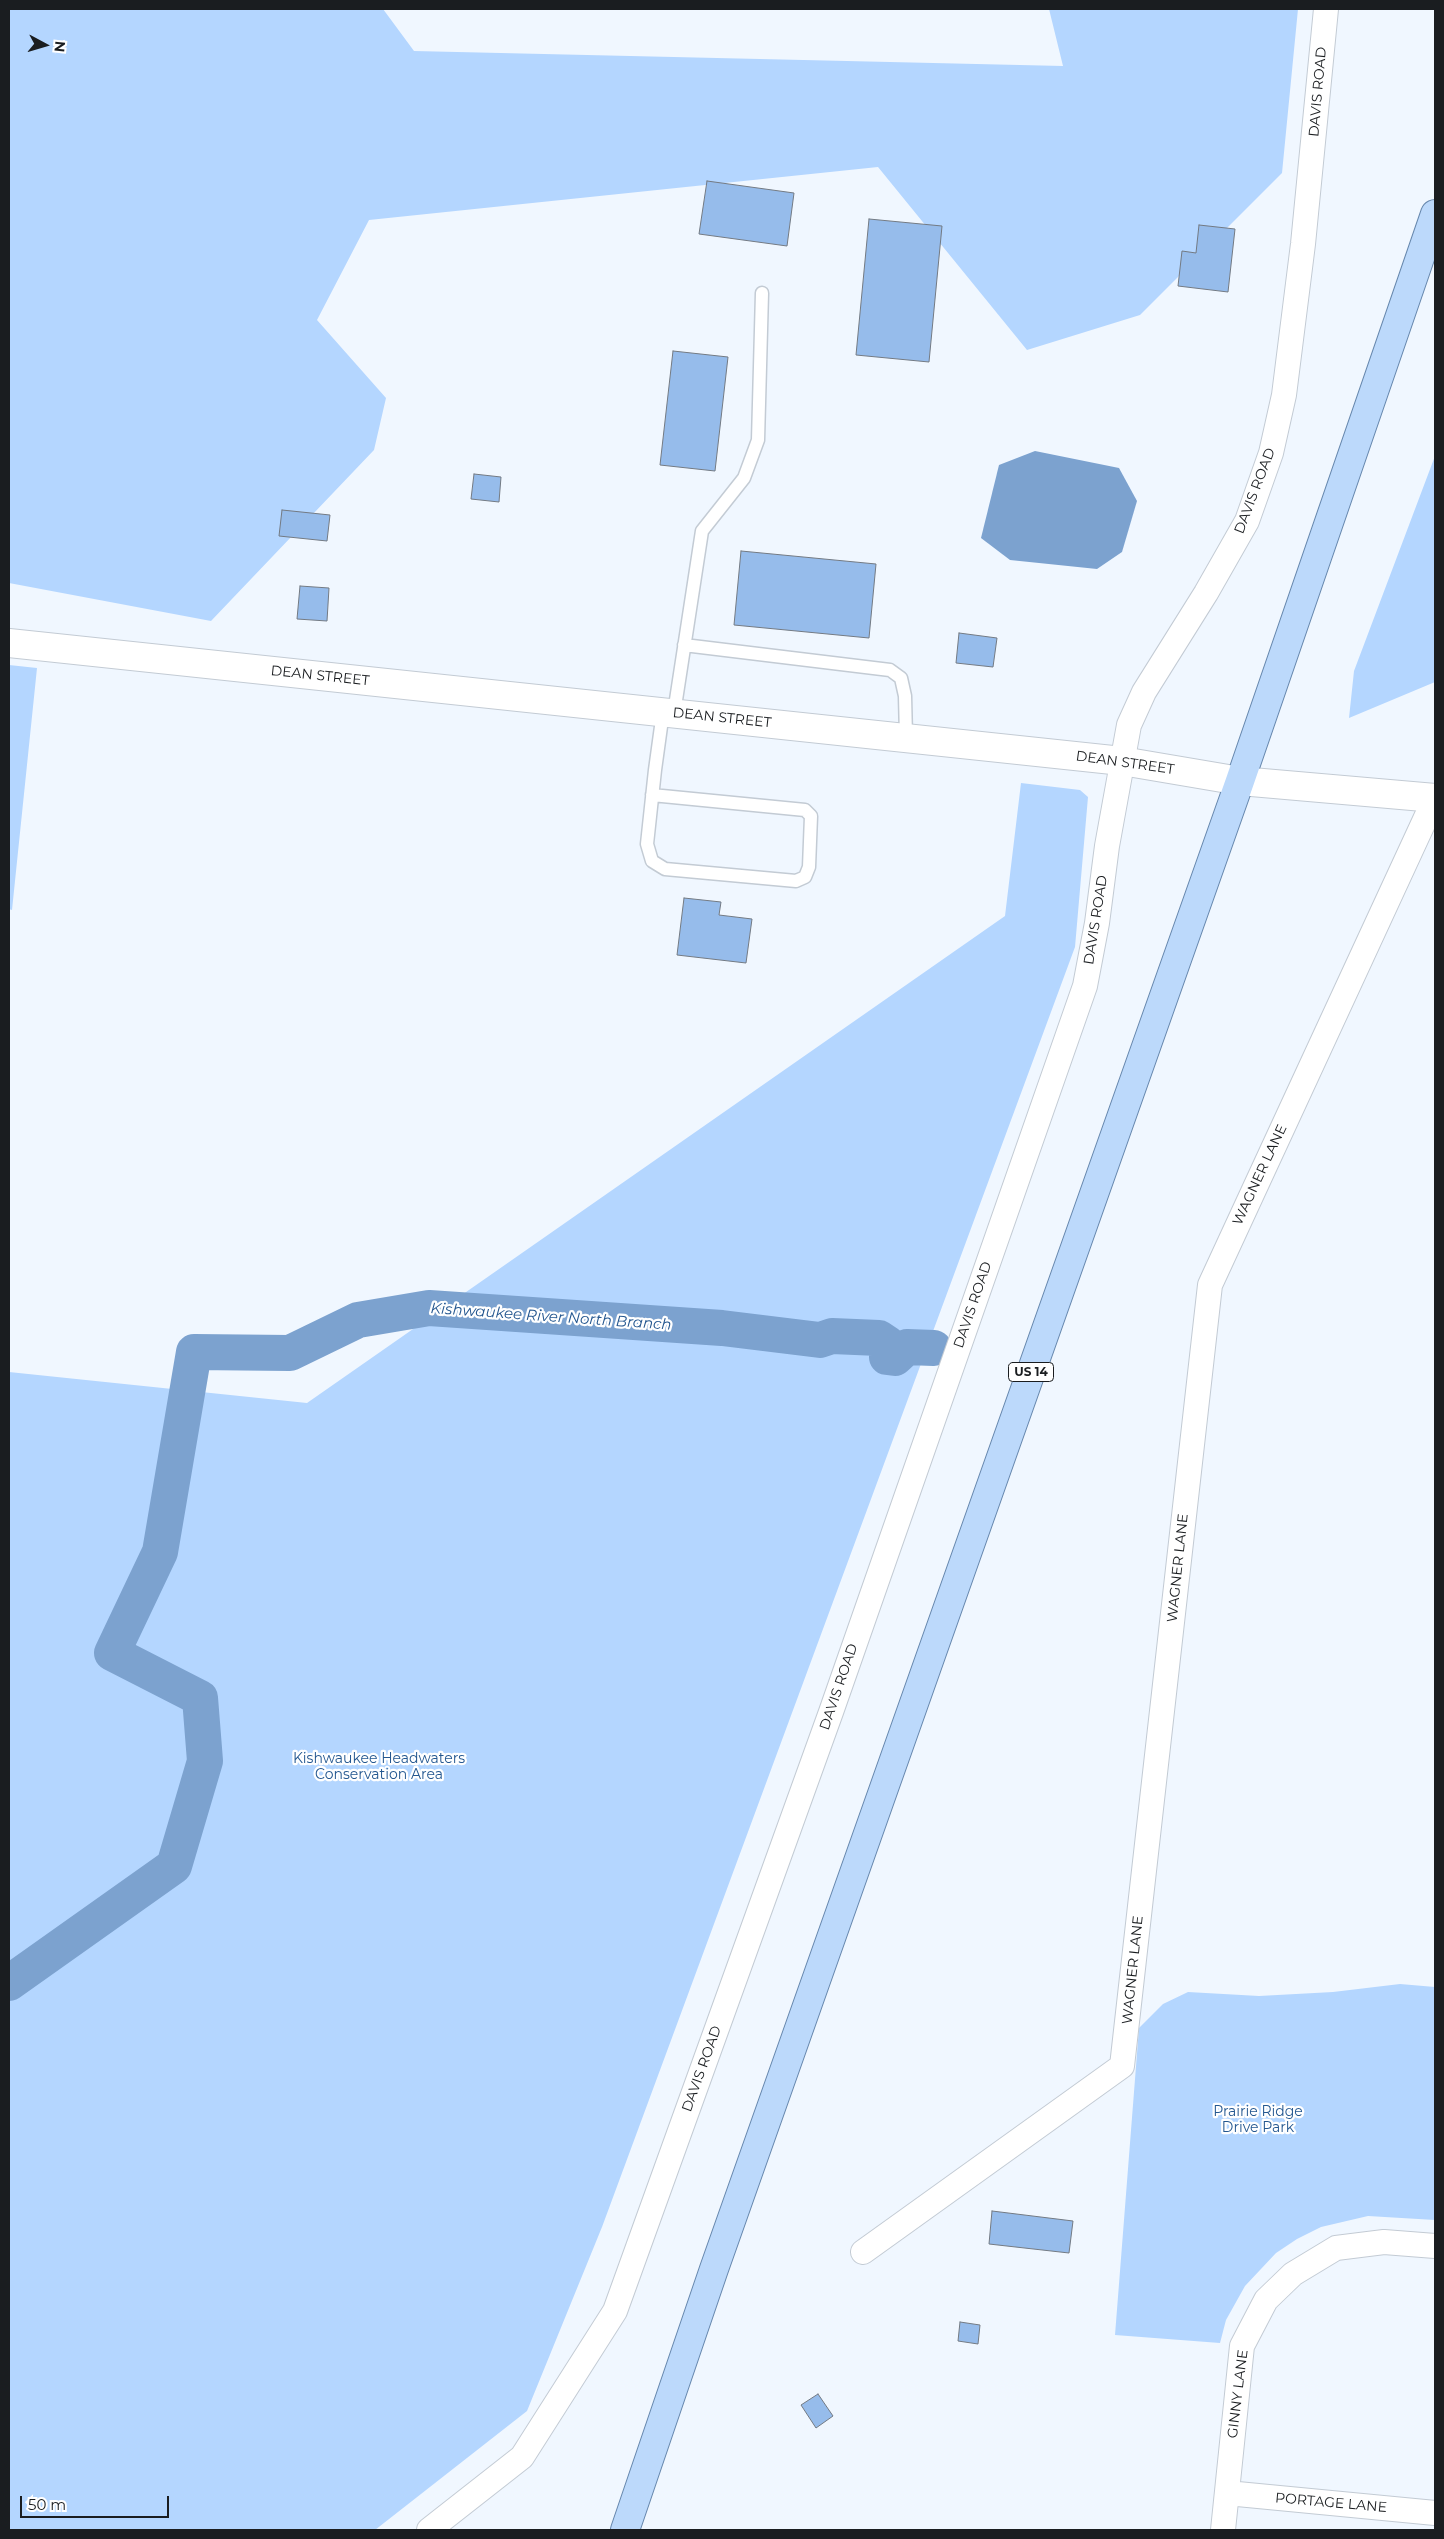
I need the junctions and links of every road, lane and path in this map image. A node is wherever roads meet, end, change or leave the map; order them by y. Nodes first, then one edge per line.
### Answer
1 (1326, 9) edge
2 (1435, 214) edge
3 (762, 294) dead end
4 (9, 643) edge
5 (684, 645) junction
6 (668, 713) junction
7 (906, 737) junction
8 (1122, 761) junction
9 (1240, 781) junction
10 (652, 795) junction
11 (1435, 798) edge
12 (1435, 2246) edge
13 (863, 2252) dead end
14 (1227, 2493) junction
15 (1435, 2513) edge
16 (430, 2530) edge
17 (625, 2530) edge
18 (1223, 2530) edge

1 - 8 street, DAVIS ROAD
2 - 9 main road, US 14
3 - 5 lane
4 - 6 street, DEAN STREET
5 - 6 lane
5 - 7 lane
6 - 7 street, DEAN STREET
6 - 10 lane
7 - 8 street, DEAN STREET
8 - 9 street, DEAN STREET
8 - 16 street, DAVIS ROAD
9 - 11 street, DEAN STREET
9 - 17 main road, US 14
10 - 10 lane
11 - 13 street, WAGNER LANE
12 - 14 street, GINNY LANE
14 - 15 street, PORTAGE LANE
14 - 18 street, GINNY LANE

